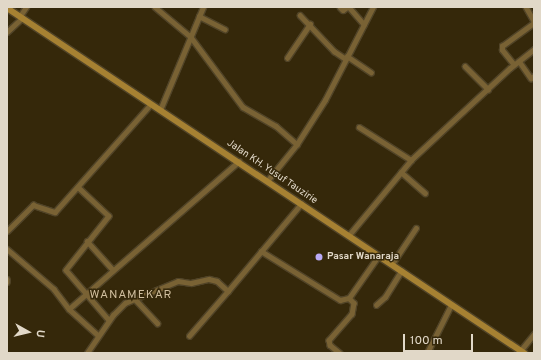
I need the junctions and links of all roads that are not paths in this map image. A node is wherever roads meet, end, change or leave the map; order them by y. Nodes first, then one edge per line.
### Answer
1 (26, 7) edge
2 (155, 7) edge
3 (203, 7) edge
4 (340, 7) edge
5 (348, 7) edge
6 (373, 7) edge
7 (526, 7) edge
8 (7, 8) edge
9 (300, 15) dead end
10 (199, 16) junction
11 (21, 17) junction
12 (534, 22) edge
13 (310, 24) junction
14 (364, 24) junction
15 (225, 30) dead end
16 (7, 32) edge
17 (190, 37) junction
18 (534, 49) edge
19 (347, 57) junction
20 (287, 58) dead end
21 (519, 61) junction
22 (514, 65) junction
23 (465, 66) dead end
24 (371, 72) dead end
25 (534, 76) edge
26 (488, 90) junction
27 (151, 104) junction
28 (160, 110) junction
29 (359, 127) dead end
30 (297, 144) junction
31 (411, 160) junction
32 (239, 161) junction
33 (401, 172) junction
34 (268, 180) junction
35 (78, 187) junction
36 (425, 193) dead end
37 (301, 204) junction
38 (416, 228) dead end
39 (7, 231) edge
40 (349, 235) junction
41 (87, 241) junction
42 (7, 249) edge
43 (261, 251) junction
44 (378, 255) junction
45 (392, 264) junction
46 (113, 270) junction
47 (401, 271) junction
48 (7, 279) edge
49 (7, 282) edge
50 (228, 291) junction
51 (86, 294) junction
52 (349, 298) junction
53 (135, 300) junction
54 (376, 305) dead end
55 (451, 305) junction
56 (69, 309) junction
57 (109, 320) junction
58 (157, 323) dead end
59 (534, 334) edge
60 (98, 335) junction
61 (189, 336) dead end
62 (522, 352) edge
63 (87, 353) edge
64 (340, 353) edge
65 (427, 353) edge

1 - 11 street
2 - 17 street
3 - 10 street
4 - 5 street
5 - 14 street
6 - 14 street
7 - 12 street
8 - 11 main road, Jalan KH. Yusuf Tauzirie
9 - 13 street
10 - 15 street
10 - 17 street
11 - 16 street
11 - 27 main road, Jalan KH. Yusuf Tauzirie
12 - 22 street
13 - 19 street
13 - 20 street
14 - 19 street
17 - 28 street
17 - 30 street
18 - 21 street
19 - 24 street
19 - 30 street
21 - 22 street
21 - 25 street
22 - 26 street
23 - 26 street
26 - 31 street
27 - 28 main road, Jalan KH. Yusuf Tauzirie
27 - 35 street
28 - 32 main road, Jalan KH. Yusuf Tauzirie
29 - 31 street
30 - 34 street
31 - 33 street
32 - 34 main road, Jalan KH. Yusuf Tauzirie
32 - 46 street
33 - 36 street
33 - 40 street
34 - 37 main road, Jalan KH. Yusuf Tauzirie
35 - 39 street
35 - 41 street
37 - 40 main road, Jalan KH. Yusuf Tauzirie
37 - 43 street
38 - 45 street
40 - 44 main road, Jalan KH. Yusuf Tauzirie
41 - 46 street
41 - 51 street
42 - 56 street
43 - 50 street
43 - 52 street
44 - 45 main road, Jalan KH. Yusuf Tauzirie
44 - 52 street
45 - 47 main road, Jalan KH. Yusuf Tauzirie
46 - 51 street
47 - 54 street
47 - 55 main road, Jalan KH. Yusuf Tauzirie
48 - 49 street
50 - 53 street
50 - 61 street
51 - 56 street
51 - 57 street
52 - 64 street
53 - 57 street
53 - 58 street
55 - 62 main road, Jalan KH. Yusuf Tauzirie
55 - 65 street
56 - 60 street
57 - 60 street
59 - 62 street
60 - 63 street

